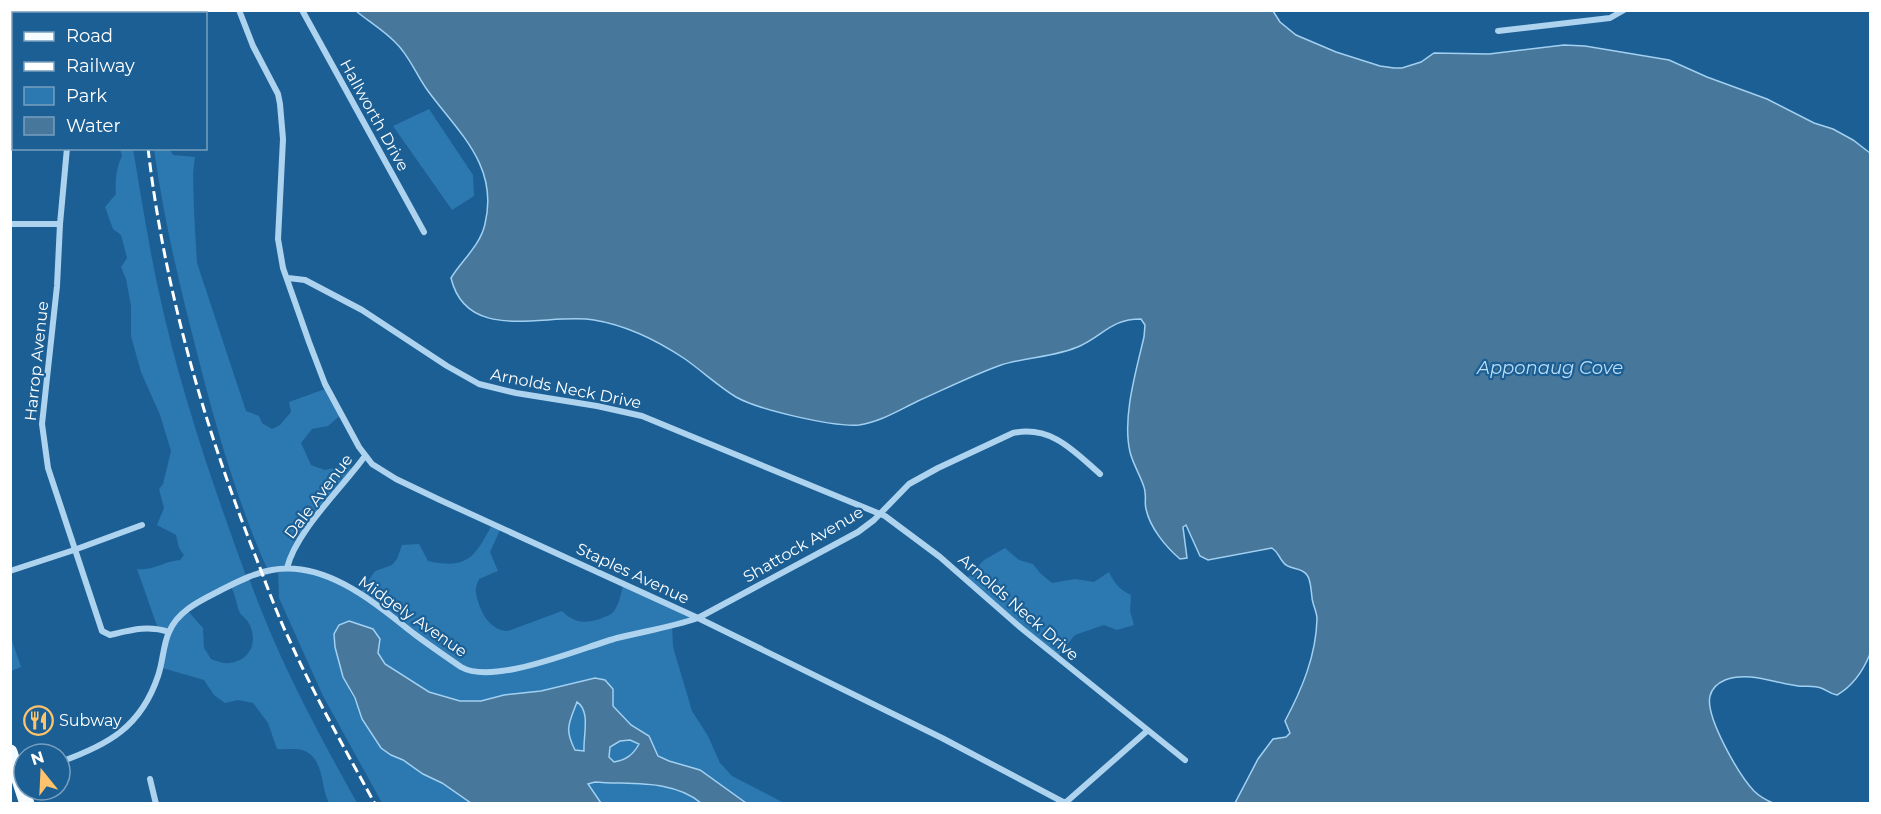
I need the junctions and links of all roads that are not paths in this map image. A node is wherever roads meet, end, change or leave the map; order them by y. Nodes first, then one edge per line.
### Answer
1 (239, 10) edge
2 (302, 10) edge
3 (1624, 10) edge
4 (1498, 31) dead end
5 (67, 150) edge
6 (10, 224) edge
7 (60, 224) junction
8 (424, 232) dead end
9 (288, 279) junction
10 (365, 456) junction
11 (1100, 474) dead end
12 (879, 513) junction
13 (142, 525) dead end
14 (74, 550) junction
15 (287, 568) junction
16 (10, 571) edge
17 (698, 618) junction
18 (169, 632) junction
19 (1147, 731) junction
20 (72, 758) edge
21 (1185, 760) dead end
22 (150, 779) dead end
23 (1064, 803) edge
24 (156, 804) edge

1 - 9 street
2 - 8 street, Hallworth Drive
3 - 4 street
5 - 7 street, Harrop Avenue
6 - 7 street
7 - 14 street, Harrop Avenue
9 - 10 street, Staples Avenue
9 - 12 street, Arnolds Neck Drive
10 - 15 street, Dale Avenue
10 - 17 street, Staples Avenue
11 - 12 street, Shattock Avenue
12 - 17 street, Shattock Avenue
12 - 19 street, Arnolds Neck Drive
13 - 14 street
14 - 16 street
14 - 18 street, Harrop Avenue
15 - 17 street, Midgely Avenue
15 - 18 street
17 - 23 street, Staples Avenue
18 - 20 street
19 - 21 street, Arnolds Neck Drive
19 - 23 street
22 - 24 street

